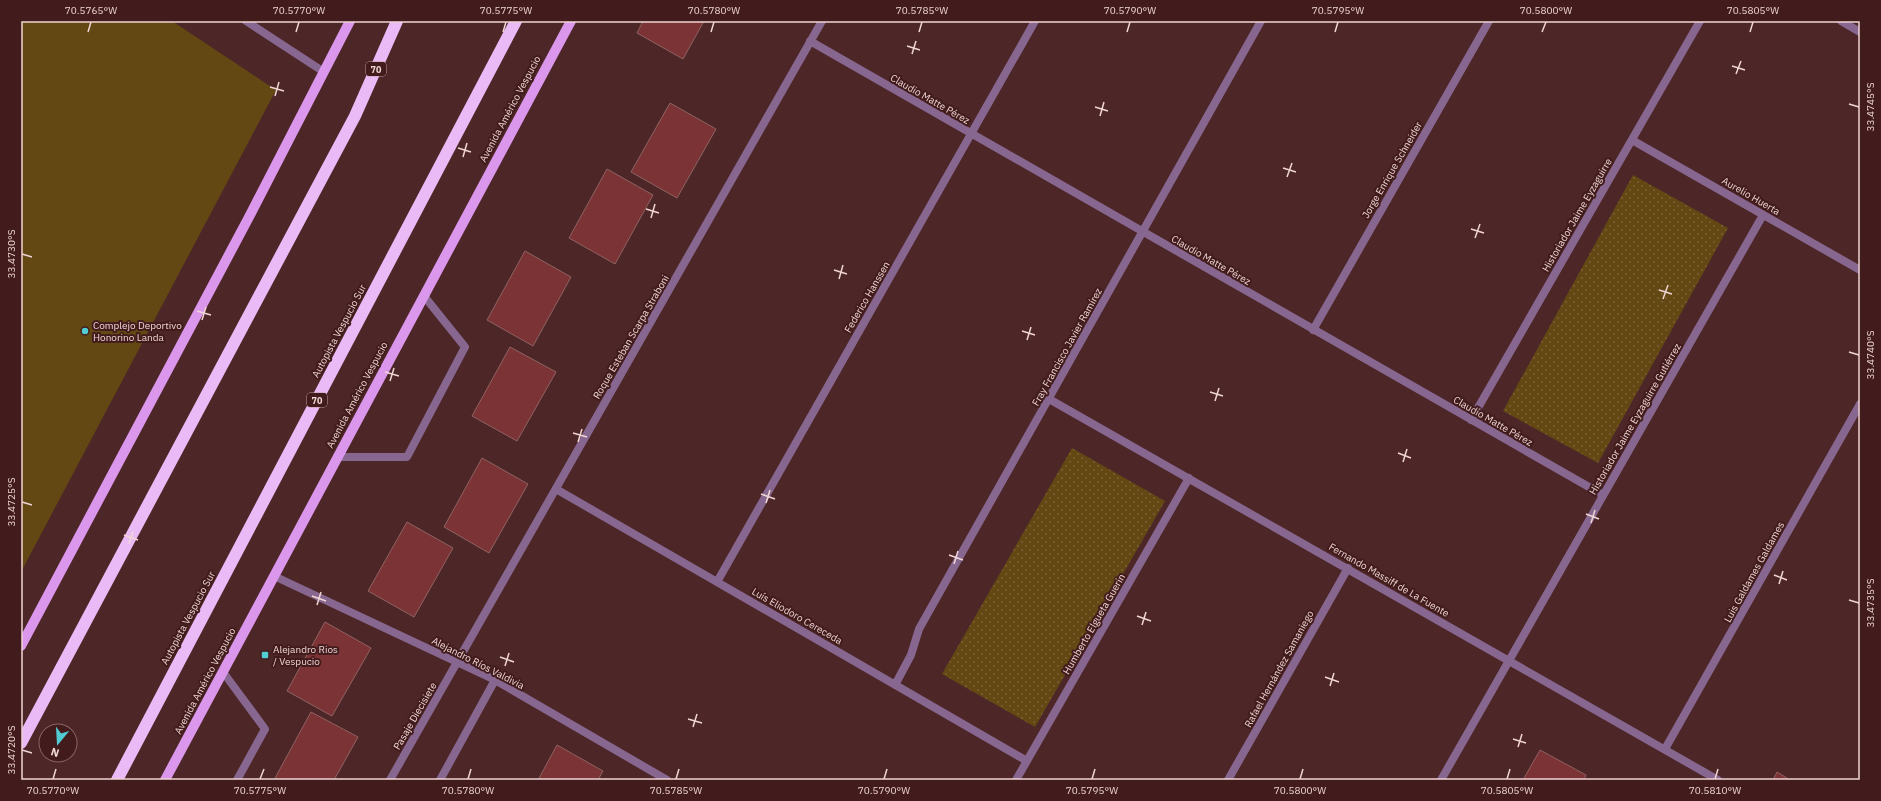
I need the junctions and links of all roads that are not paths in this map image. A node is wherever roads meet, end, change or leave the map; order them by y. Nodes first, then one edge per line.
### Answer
1 (246, 21) edge
2 (350, 21) edge
3 (397, 21) edge
4 (516, 21) edge
5 (571, 21) edge
6 (822, 21) edge
7 (1035, 21) edge
8 (1261, 21) edge
9 (1489, 21) edge
10 (1700, 21) edge
11 (1841, 21) edge
12 (1860, 32) edge
13 (810, 41) junction
14 (324, 72) junction
15 (971, 134) junction
16 (1632, 140) junction
17 (1763, 215) junction
18 (1143, 232) junction
19 (1860, 270) edge
20 (424, 296) junction
21 (1313, 330) junction
22 (1049, 399) junction
23 (1860, 404) edge
24 (1471, 420) junction
25 (337, 457) junction
26 (1189, 478) junction
27 (556, 489) junction
28 (1603, 495) junction
29 (1348, 568) junction
30 (274, 576) junction
31 (717, 582) junction
32 (21, 646) edge
33 (1508, 660) junction
34 (458, 663) junction
35 (223, 672) junction
36 (495, 680) junction
37 (895, 684) junction
38 (21, 744) edge
39 (1665, 749) junction
40 (1027, 761) junction
41 (117, 780) edge
42 (165, 780) edge
43 (237, 780) edge
44 (390, 780) edge
45 (440, 780) edge
46 (667, 780) edge
47 (1016, 780) edge
48 (1228, 780) edge
49 (1441, 780) edge
50 (1718, 780) edge

1 - 14 street
2 - 14 main road
3 - 38 highway, 70
4 - 41 highway, Autopista Vespucio Sur / 70
5 - 20 main road, Avenida Américo Vespucio
6 - 13 street, Roque Esteban Scarpa Straboni
7 - 15 street, Federico Hanssen
8 - 18 street, Fray Francisco Javier Ramírez
9 - 21 street, Jorge Enrique Schneider
10 - 16 street, Historiador Jaime Eyzaguirre
11 - 12 street
13 - 15 street, Claudio Matte Pérez
13 - 27 street, Roque Esteban Scarpa Straboni
14 - 32 main road
15 - 18 street, Claudio Matte Pérez
15 - 31 street, Federico Hanssen
16 - 17 street, Aurelio Huerta
16 - 24 street, Historiador Jaime Eyzaguirre
17 - 19 street, Aurelio Huerta
17 - 28 street, Historiador Jaime Eyzaguirre Gutiérrez
18 - 21 street, Claudio Matte Pérez
18 - 22 street, Fray Francisco Javier Ramírez
20 - 25 main road, Avenida Américo Vespucio
20 - 25 street
21 - 24 street, Claudio Matte Pérez
22 - 26 street, Fernando Massiff de La Fuente
22 - 37 street, Fray Francisco Javier Ramírez
23 - 39 street, Luis Galdames Galdames
24 - 28 street, Claudio Matte Pérez
25 - 30 main road, Avenida Américo Vespucio
26 - 29 street, Fernando Massiff de La Fuente
26 - 40 street, Humberto Elgueta Guerin
27 - 31 street, Luís Eliodoro Cereceda
27 - 34 street, Roque Esteban Scarpa Straboni
28 - 33 street, Historiador Jaime Eyzaguirre Gutiérrez
29 - 33 street, Fernando Massiff de La Fuente
29 - 48 street, Rafael Hernández Samaniego
30 - 34 street, Alejandro Ríos Valdivia
30 - 35 main road, Avenida Américo Vespucio
31 - 37 street, Luís Eliodoro Cereceda
33 - 39 street, Fernando Massiff de La Fuente
33 - 49 street, Historiador Jaime Eyzaguirre Gutiérrez
34 - 36 street, Alejandro Ríos Valdivia
34 - 44 street, Pasaje Diecisiete
35 - 42 main road, Avenida Américo Vespucio
35 - 43 street
36 - 45 street
36 - 46 street, Alejandro Ríos Valdivia
37 - 40 street, Luís Eliodoro Cereceda
39 - 50 street, Fernando Massiff de La Fuente
40 - 47 street, Humberto Elgueta Guerin

